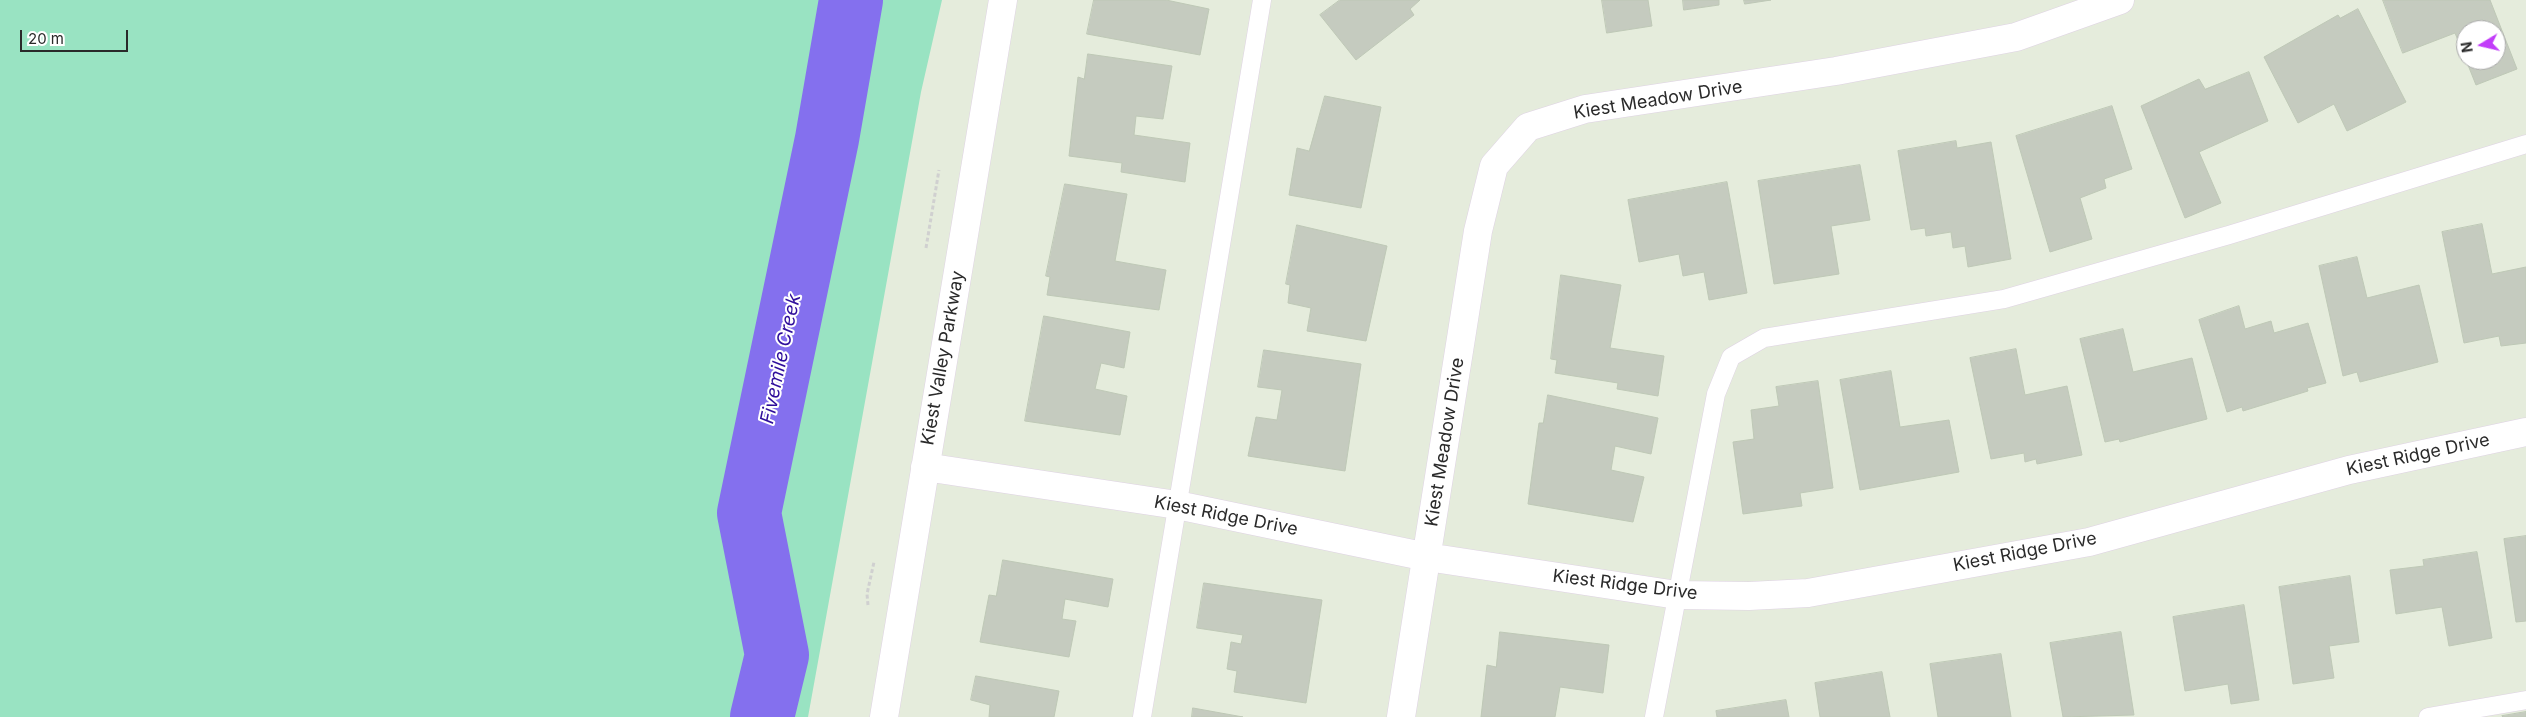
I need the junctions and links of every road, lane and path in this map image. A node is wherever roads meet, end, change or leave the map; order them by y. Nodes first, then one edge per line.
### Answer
1 (1003, 0) edge
2 (1262, 0) edge
3 (2120, 0) edge
4 (2526, 144) edge
5 (2526, 432) edge
6 (925, 468) junction
7 (1177, 505) junction
8 (1427, 557) junction
9 (1677, 595) junction
10 (2526, 700) edge
11 (884, 717) edge
12 (1142, 717) edge
13 (1401, 717) edge
14 (1654, 717) edge
15 (2428, 717) edge

1 - 6 street, Kiest Valley Parkway
2 - 7 lane
3 - 8 street, Kiest Meadow Drive
4 - 9 lane
5 - 9 street, Kiest Ridge Drive
6 - 7 street, Kiest Ridge Drive
6 - 11 street, Kiest Valley Parkway
7 - 8 street, Kiest Ridge Drive
7 - 12 lane
8 - 9 street, Kiest Ridge Drive
8 - 13 street, Kiest Meadow Drive
9 - 14 lane
10 - 15 lane

